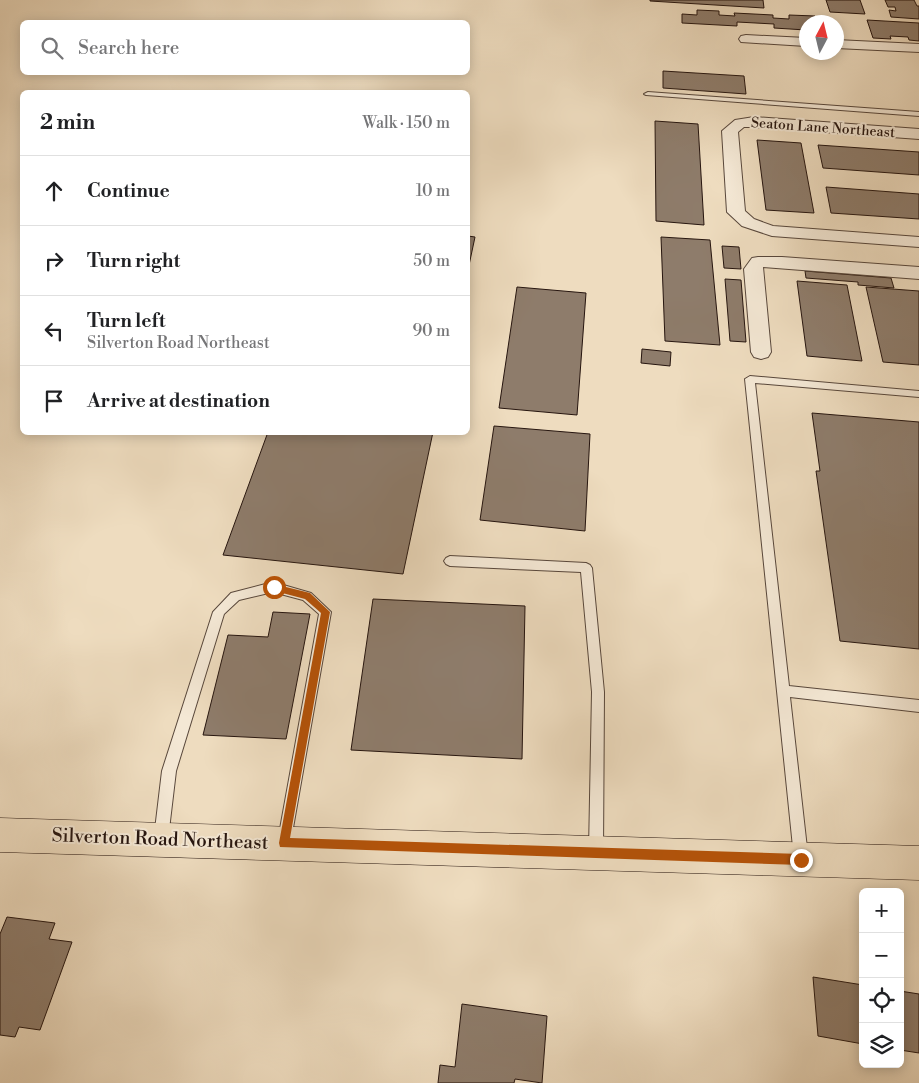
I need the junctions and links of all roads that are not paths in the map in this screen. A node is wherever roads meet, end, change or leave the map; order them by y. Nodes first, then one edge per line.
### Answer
1 (746, 39) dead end
2 (799, 42) edge
3 (844, 44) edge
4 (919, 48) edge
5 (648, 94) dead end
6 (919, 114) edge
7 (919, 134) edge
8 (919, 242) edge
9 (919, 273) edge
10 (761, 352) dead end
11 (919, 394) edge
12 (450, 561) dead end
13 (782, 691) junction
14 (919, 706) edge
15 (0, 835) edge
16 (161, 839) junction
17 (284, 843) junction
18 (596, 853) junction
19 (801, 860) junction
20 (919, 864) edge

1 - 2 street
3 - 4 street
5 - 6 lane
7 - 8 street, Seaton Lane Northeast
9 - 10 street
11 - 13 lane
12 - 18 lane
13 - 14 lane
13 - 19 lane
15 - 16 main road, Silverton Road Northeast
16 - 17 main road, Silverton Road Northeast
16 - 17 lane
17 - 18 main road, Silverton Road Northeast
18 - 19 main road, Silverton Road Northeast
19 - 20 main road, Silverton Road Northeast

